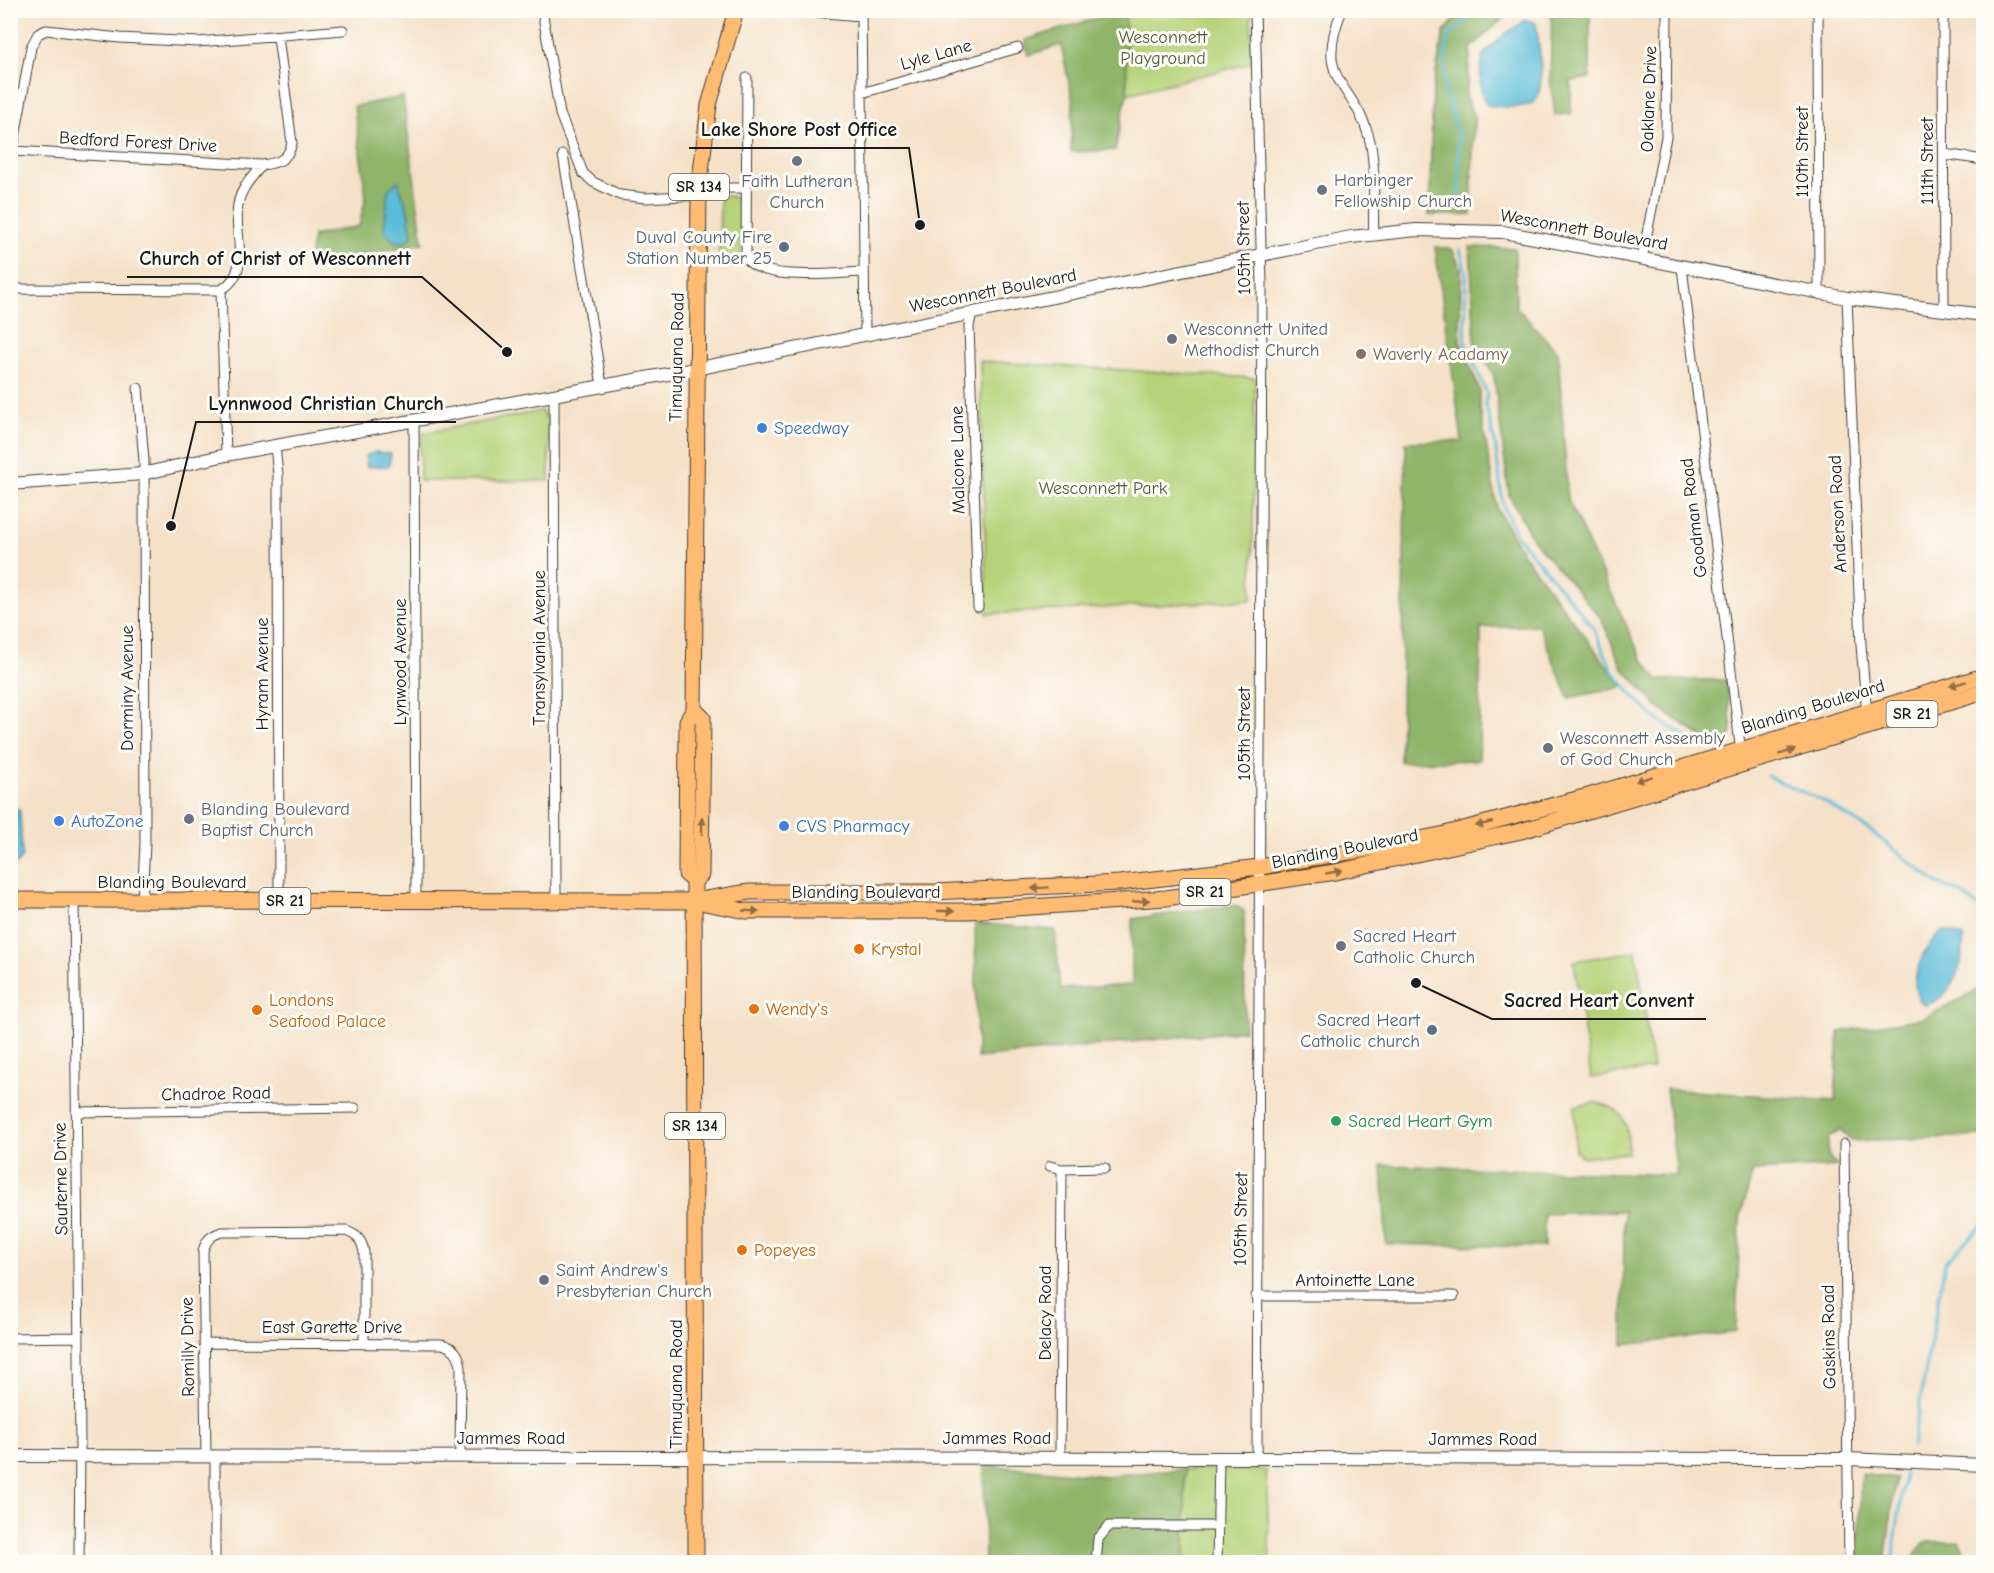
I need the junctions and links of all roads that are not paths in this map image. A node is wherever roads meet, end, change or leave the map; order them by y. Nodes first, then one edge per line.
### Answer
1 (542, 10) edge
2 (736, 10) edge
3 (790, 10) edge
4 (1255, 10) edge
5 (1342, 10) edge
6 (1667, 10) edge
7 (1818, 10) edge
8 (1943, 10) edge
9 (861, 13) edge
10 (343, 30) dead end
11 (278, 37) junction
12 (1018, 48) dead end
13 (747, 78) dead end
14 (862, 93) junction
15 (13, 151) junction
16 (1944, 154) junction
17 (564, 155) dead end
18 (1983, 160) edge
19 (10, 165) edge
20 (262, 165) junction
21 (746, 188) junction
22 (699, 192) junction
23 (1374, 233) junction
24 (1261, 255) junction
25 (1642, 259) junction
26 (1682, 267) junction
27 (863, 272) junction
28 (10, 289) edge
29 (221, 290) junction
30 (1819, 294) junction
31 (1847, 298) junction
32 (1944, 310) junction
33 (972, 313) junction
34 (1983, 315) edge
35 (865, 334) junction
36 (695, 369) junction
37 (602, 385) junction
38 (138, 388) dead end
39 (554, 394) junction
40 (414, 422) junction
41 (274, 446) junction
42 (226, 455) junction
43 (142, 474) junction
44 (10, 484) edge
45 (978, 607) dead end
46 (1983, 676) edge
47 (1983, 692) edge
48 (1867, 711) junction
49 (1868, 728) junction
50 (1740, 750) junction
51 (1742, 766) junction
52 (1594, 803) junction
53 (1446, 841) junction
54 (1260, 867) junction
55 (1119, 883) junction
56 (1260, 885) junction
57 (1070, 886) junction
58 (10, 900) edge
59 (74, 901) junction
60 (142, 901) junction
61 (279, 901) junction
62 (694, 901) junction
63 (416, 902) junction
64 (556, 902) junction
65 (1073, 906) junction
66 (992, 909) junction
67 (355, 1108) dead end
68 (76, 1113) junction
69 (1844, 1144) dead end
70 (1050, 1166) dead end
71 (1105, 1168) dead end
72 (1062, 1169) junction
73 (1256, 1296) junction
74 (1454, 1296) dead end
75 (79, 1337) junction
76 (10, 1338) edge
77 (204, 1343) junction
78 (364, 1344) junction
79 (10, 1456) edge
80 (80, 1456) junction
81 (210, 1456) junction
82 (460, 1456) junction
83 (696, 1456) junction
84 (1060, 1456) junction
85 (1219, 1457) junction
86 (1257, 1457) junction
87 (1847, 1459) junction
88 (1983, 1465) edge
89 (1217, 1526) junction
90 (79, 1563) edge
91 (215, 1563) edge
92 (696, 1563) edge
93 (1096, 1563) edge
94 (1217, 1563) edge
95 (1849, 1563) edge

1 - 22 street
2 - 22 main road, Timuquana Road / SR 134
3 - 9 street
4 - 24 street, 105th Street
5 - 23 street
6 - 25 street, Oaklane Drive
7 - 30 street, 110th Street
8 - 16 street, 111th Street
9 - 14 street
10 - 11 street
11 - 15 street
11 - 20 street
12 - 14 street, Lyle Lane
13 - 21 street
14 - 27 street
15 - 19 street
15 - 20 street, Bedford Forest Drive
16 - 18 street
16 - 32 street, 111th Street
17 - 37 street
20 - 29 street
21 - 22 street
21 - 27 street
22 - 36 main road, Timuquana Road / SR 134
23 - 24 street, Wesconnett Boulevard
23 - 25 street, Wesconnett Boulevard
24 - 33 street, Wesconnett Boulevard
24 - 54 street, 105th Street
25 - 26 street, Wesconnett Boulevard
26 - 30 street, Wesconnett Boulevard
26 - 50 street, Goodman Road
27 - 35 street
28 - 29 street
29 - 42 street
30 - 31 street, Wesconnett Boulevard
31 - 32 street, Wesconnett Boulevard
31 - 48 street, Anderson Road
32 - 34 street, Wesconnett Boulevard
33 - 35 street, Wesconnett Boulevard
33 - 45 street, Malcone Lane
35 - 36 street, Wesconnett Boulevard
36 - 37 street, Wesconnett Boulevard
36 - 62 main road, Timuquana Road / SR 134
37 - 39 street, Wesconnett Boulevard
38 - 43 street, Dorminy Avenue
39 - 40 street, Wesconnett Boulevard
39 - 64 street, Transylvania Avenue
40 - 41 street, Wesconnett Boulevard
40 - 63 street, Lynwood Avenue
41 - 42 street, Wesconnett Boulevard
41 - 61 street, Hyram Avenue
42 - 43 street, Wesconnett Boulevard
43 - 44 street, Wesconnett Boulevard
43 - 60 street, Dorminy Avenue
46 -> 48 main road, Blanding Boulevard / SR 21
47 - 49 main road, Blanding Boulevard / SR 21
48 - 49 street, Anderson Road
48 - 50 main road, Blanding Boulevard / SR 21
51 -> 49 main road, Blanding Boulevard / SR 21
50 - 51 street, Goodman Road
50 -> 52 main road, Blanding Boulevard / SR 21
51 - 52 main road, Blanding Boulevard / SR 21
52 - 53 main road, Blanding Boulevard / SR 21
53 - 54 main road, Blanding Boulevard / SR 21
56 -> 53 main road, Blanding Boulevard / SR 21
54 - 55 main road, Blanding Boulevard / SR 21
54 - 56 street, 105th Street
55 - 57 main road, Blanding Boulevard / SR 21
55 - 65 main road
65 -> 56 main road, Blanding Boulevard / SR 21
56 - 73 street, 105th Street
57 -> 62 main road, Blanding Boulevard / SR 21
57 - 66 main road
58 - 59 main road, Blanding Boulevard / SR 21
59 - 60 main road, Blanding Boulevard / SR 21
59 - 68 street, Sauterne Drive
60 - 61 main road, Blanding Boulevard / SR 21
61 - 63 main road, Blanding Boulevard / SR 21
62 - 64 main road, Blanding Boulevard / SR 21
62 -> 66 main road, Blanding Boulevard / SR 21
62 - 83 main road, Timuquana Road / SR 134
63 - 64 main road, Blanding Boulevard / SR 21
65 - 66 main road, Blanding Boulevard / SR 21
67 - 68 street, Chadroe Road
68 - 75 street, Sauterne Drive
69 - 87 street, Gaskins Road
70 - 72 street
71 - 72 street
72 - 84 street, Delacy Road
73 - 74 street, Antoinette Lane
73 - 86 street, 105th Street
75 - 76 street
75 - 80 street, Sauterne Drive
77 - 78 street, East Garette Drive
77 - 78 street, Romilly Drive
77 - 81 street, Romilly Drive
78 - 82 street, East Garette Drive
79 - 80 street, Jammes Road
80 - 81 street, Jammes Road
80 - 90 street, Sauterne Drive
81 - 82 street, Jammes Road
81 - 91 street, Romilly Drive
82 - 83 street, Jammes Road
83 - 84 street, Jammes Road
83 - 92 main road, Timuquana Road / SR 134
84 - 85 street, Jammes Road
85 - 86 street, Jammes Road
85 - 89 street
86 - 87 street, Jammes Road
87 - 88 street, Jammes Road
87 - 95 street, Gaskins Road
89 - 93 street
89 - 94 street

